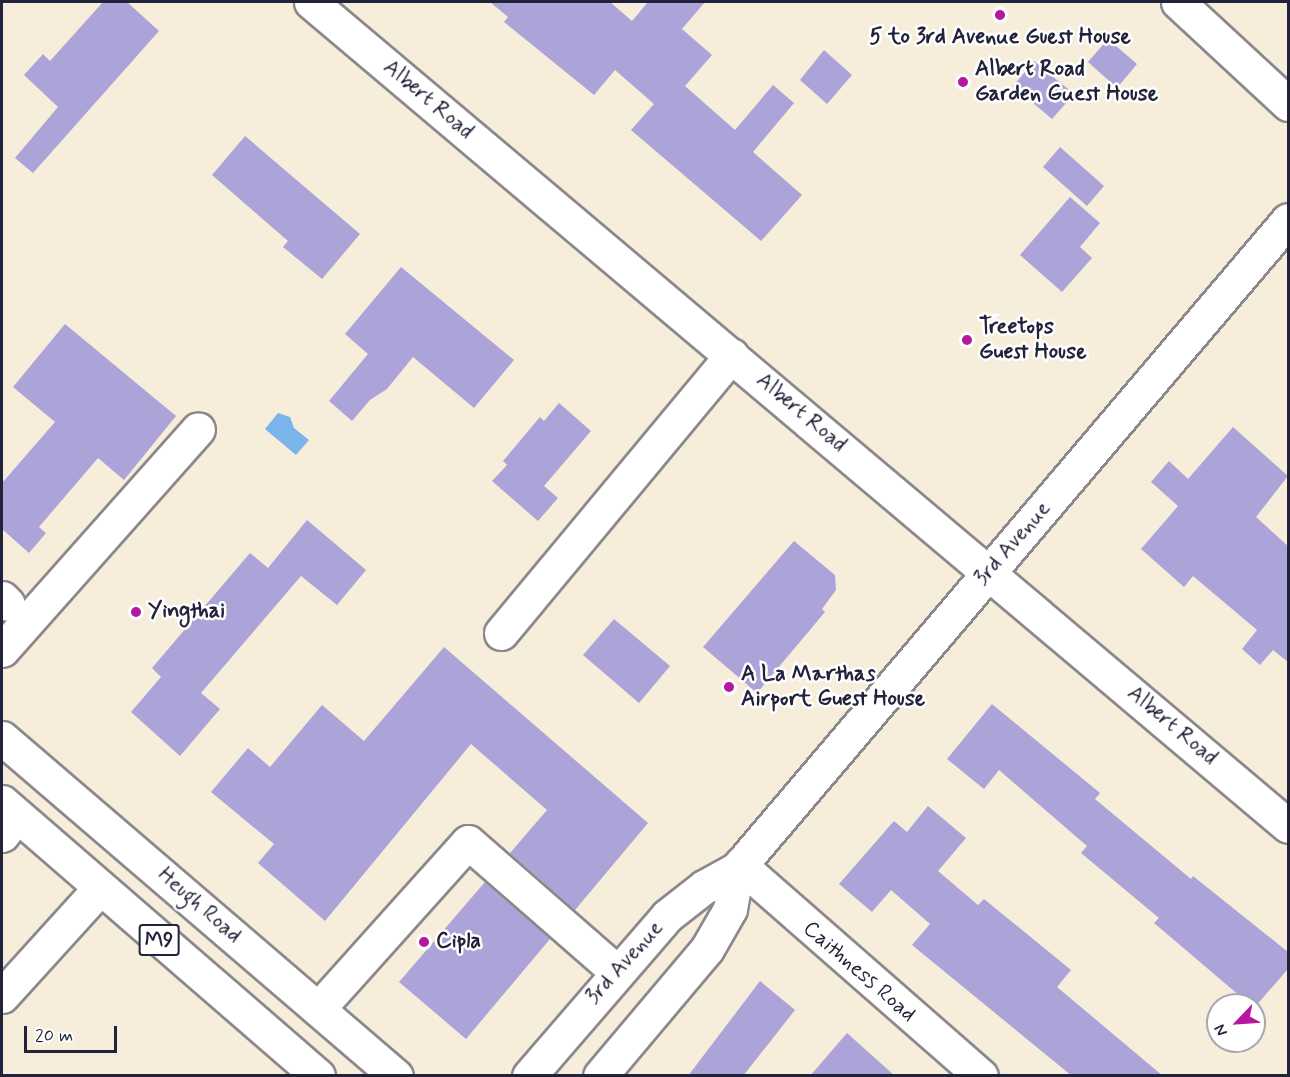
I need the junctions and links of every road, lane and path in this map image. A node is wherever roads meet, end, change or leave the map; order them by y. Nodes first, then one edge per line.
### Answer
1 (311, 2) edge
2 (1178, 2) edge
3 (1288, 104) edge
4 (1288, 220) edge
5 (732, 355) junction
6 (198, 429) dead end
7 (989, 571) junction
8 (501, 633) dead end
9 (2, 650) edge
10 (2, 738) edge
11 (7, 818) edge
12 (1288, 826) edge
13 (739, 867) junction
14 (99, 889) junction
15 (616, 971) junction
16 (2, 996) edge
17 (318, 1009) junction
18 (318, 1076) edge
19 (396, 1076) edge
20 (529, 1076) edge
21 (600, 1076) edge
22 (981, 1076) edge

1 - 5 street, Albert Road
2 - 3 street
4 - 7 street, 3rd Avenue
5 - 7 street, Albert Road
5 - 8 street
6 - 9 street
7 - 12 street, Albert Road
7 - 13 street, 3rd Avenue
10 - 17 street, Heugh Road / M9
11 - 14 street, M9
13 - 15 street, 3rd Avenue
13 - 21 street
13 - 22 street, Caithness Road
14 - 16 street
14 - 18 street, M9
15 - 17 street
15 - 20 street, 3rd Avenue
17 - 19 street, Heugh Road / M9

